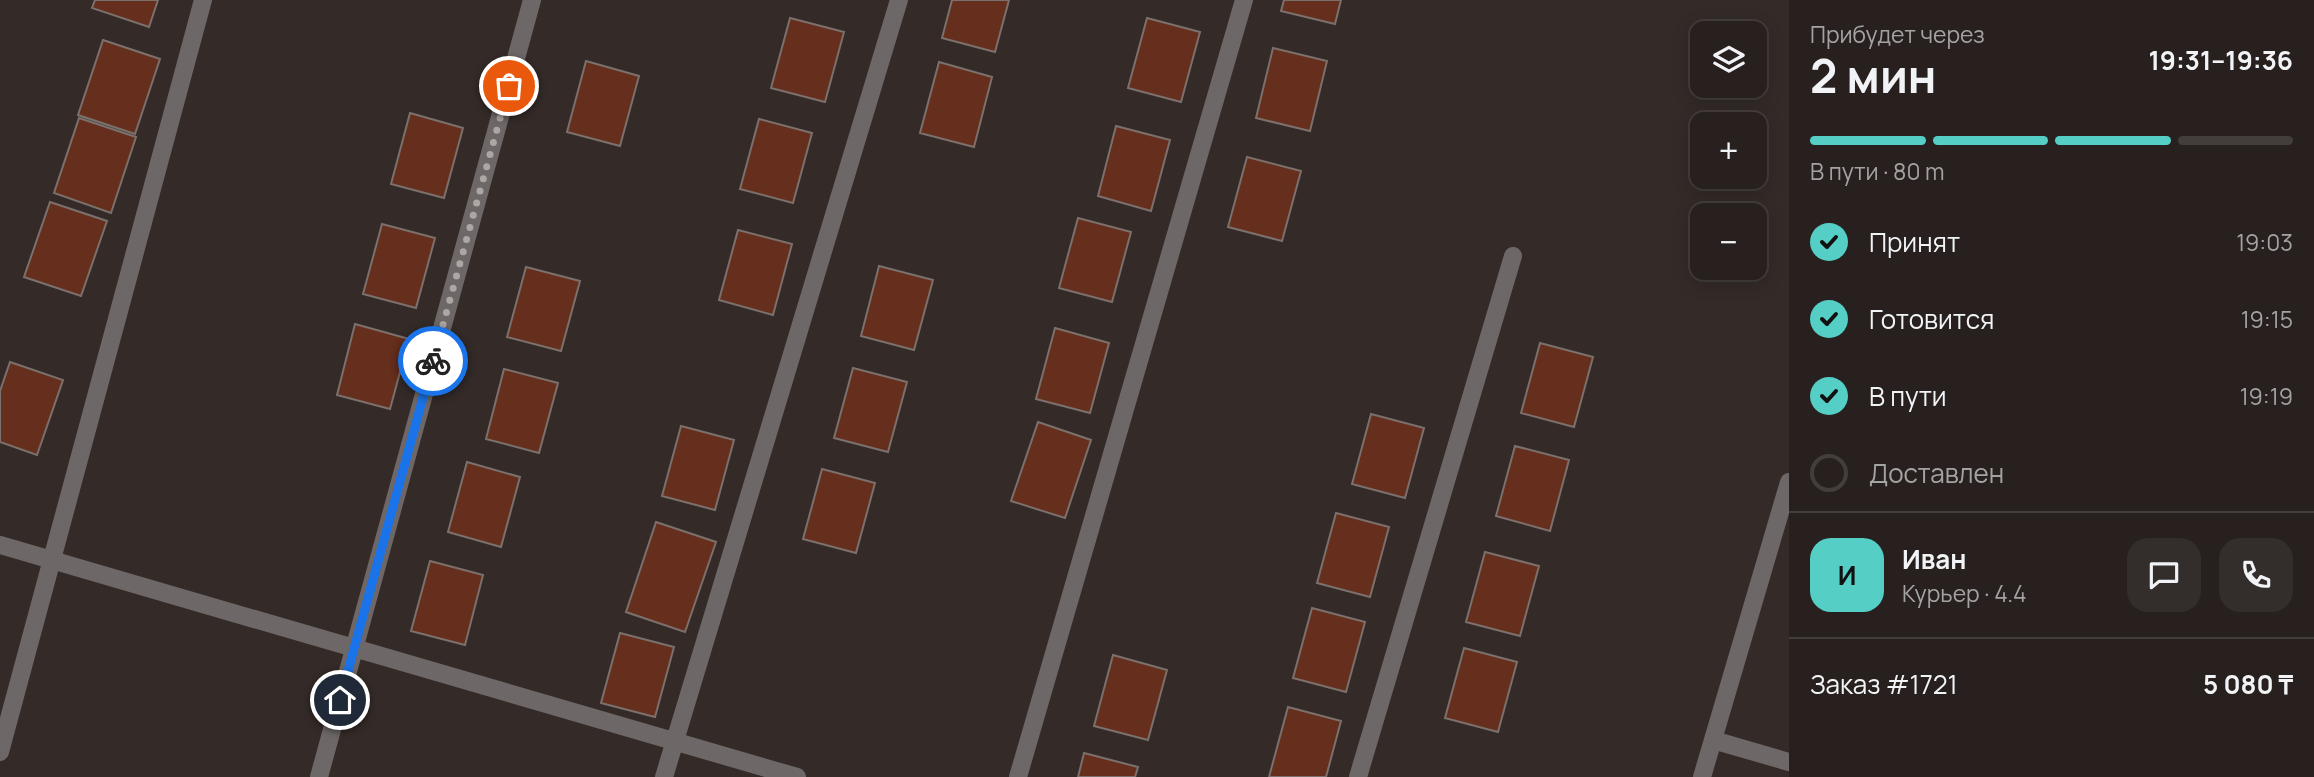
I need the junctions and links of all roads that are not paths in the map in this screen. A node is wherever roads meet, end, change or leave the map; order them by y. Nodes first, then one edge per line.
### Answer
1 (203, 0) edge
2 (532, 0) edge
3 (900, 0) edge
4 (1244, 0) edge
5 (1513, 256) dead end
6 (1789, 482) edge
7 (1786, 504) edge
8 (0, 545) edge
9 (51, 560) junction
10 (354, 648) junction
11 (1713, 740) junction
12 (675, 742) junction
13 (0, 752) edge
14 (1789, 762) edge
15 (319, 777) edge
16 (664, 777) edge
17 (797, 777) edge
18 (1018, 777) edge
19 (1358, 777) edge
20 (1702, 777) edge

1 - 9 street
2 - 10 street
3 - 12 street
4 - 18 street
5 - 19 street
6 - 7 street
7 - 11 street
8 - 9 street
9 - 10 street
9 - 13 street
10 - 12 street
10 - 15 street
11 - 14 street
11 - 20 street
12 - 16 street
12 - 17 street

